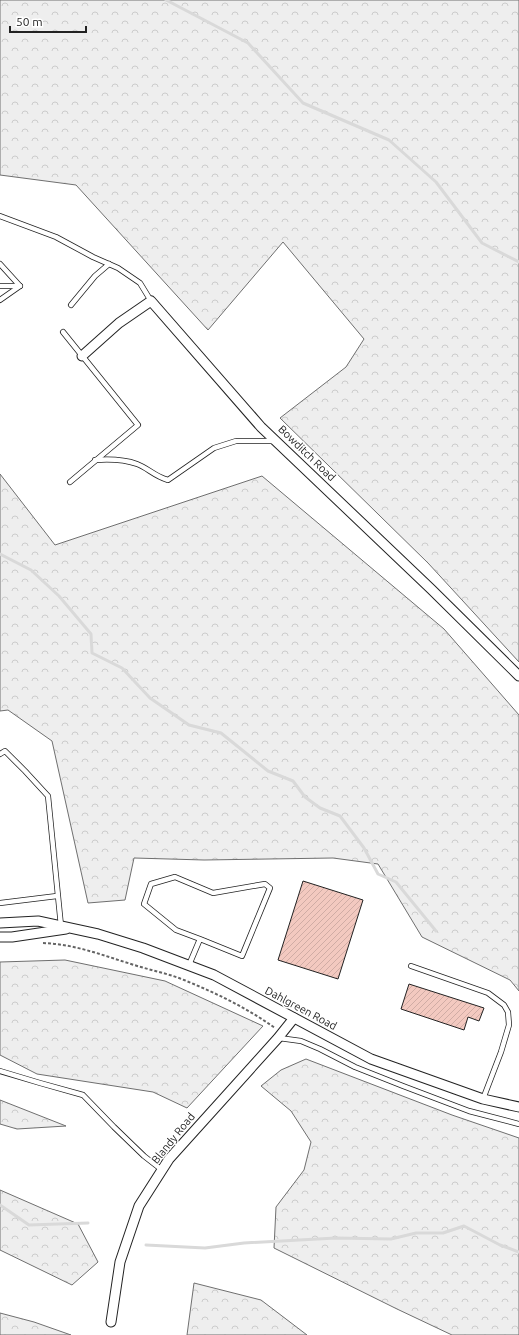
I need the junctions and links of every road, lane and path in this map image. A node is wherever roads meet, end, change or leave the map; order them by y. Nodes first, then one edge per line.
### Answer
1 (0, 216) edge
2 (0, 264) edge
3 (109, 264) junction
4 (0, 286) edge
5 (20, 286) junction
6 (0, 300) edge
7 (152, 300) junction
8 (71, 305) dead end
9 (63, 332) dead end
10 (82, 356) junction
11 (276, 441) junction
12 (95, 460) junction
13 (70, 482) dead end
14 (519, 676) edge
15 (0, 754) edge
16 (57, 896) junction
17 (0, 903) edge
18 (0, 923) edge
19 (61, 926) junction
20 (74, 928) junction
21 (0, 937) edge
22 (200, 939) junction
23 (42, 943) dead end
24 (189, 965) junction
25 (411, 966) dead end
26 (294, 1018) junction
27 (280, 1035) junction
28 (0, 1071) edge
29 (483, 1099) junction
30 (519, 1107) edge
31 (519, 1124) edge
32 (162, 1170) junction
33 (111, 1322) dead end

1 - 3 lane
2 - 5 lane
3 - 7 lane
3 - 8 lane
4 - 5 lane
5 - 6 lane
7 - 10 street
7 - 11 street, Bowditch Road
9 - 10 lane
10 - 12 lane
11 - 12 lane
11 - 14 street, Bowditch Road
12 - 13 lane
15 - 16 lane
16 - 17 lane
16 - 19 lane
18 - 19 street, Dahlgreen Road
19 - 20 street, Dahlgreen Road
20 - 21 street, Dahlgreen Road
20 - 24 street, Dahlgreen Road
22 - 22 lane
22 - 24 lane
23 - 27 path
24 - 26 street, Dahlgreen Road
25 - 29 lane
26 - 27 street, Blandy Road
26 - 29 street, Dahlgreen Road
27 - 31 lane
27 - 32 street, Blandy Road
28 - 32 lane
29 - 30 street, Dahlgreen Road
32 - 33 street, Blandy Road

